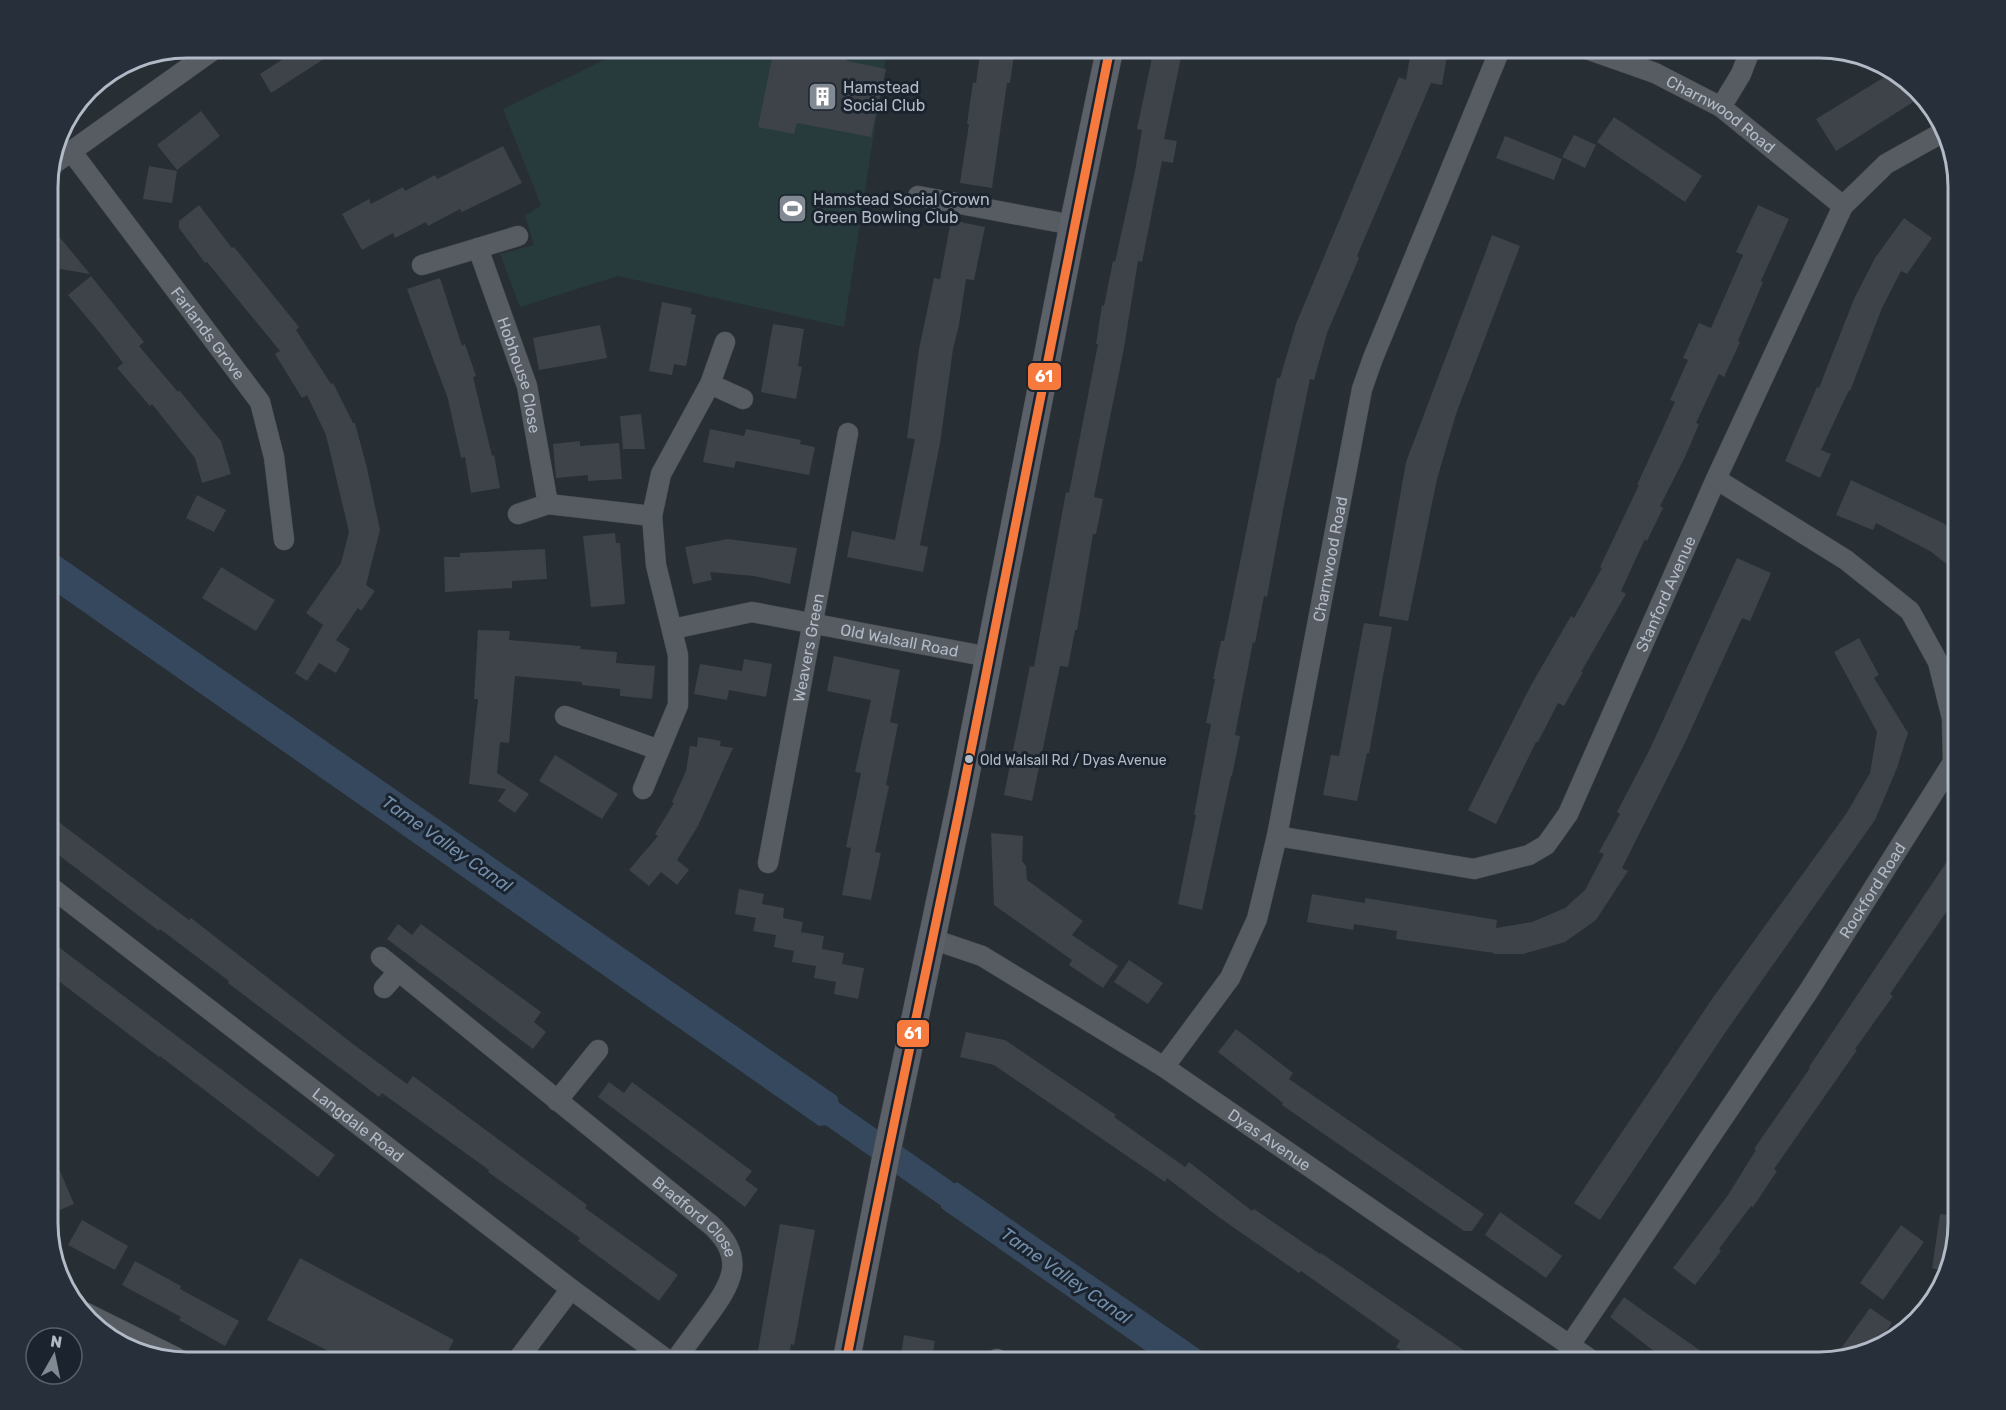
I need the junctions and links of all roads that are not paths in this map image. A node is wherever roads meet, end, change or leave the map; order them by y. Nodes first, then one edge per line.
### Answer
1 (1108, 58) edge
2 (1496, 58) edge
3 (1613, 58) edge
4 (1747, 58) edge
5 (200, 59) edge
6 (1721, 107) junction
7 (1936, 136) edge
8 (70, 151) junction
9 (62, 157) edge
10 (918, 196) dead end
11 (1843, 206) junction
12 (1073, 225) junction
13 (518, 236) dead end
14 (478, 248) junction
15 (422, 265) dead end
16 (725, 342) dead end
17 (710, 384) junction
18 (743, 399) dead end
19 (848, 433) dead end
20 (1716, 479) junction
21 (548, 504) junction
22 (518, 514) dead end
23 (652, 516) junction
24 (284, 540) dead end
25 (811, 623) junction
26 (672, 629) junction
27 (988, 657) junction
28 (1948, 702) edge
29 (565, 716) dead end
30 (659, 750) junction
31 (1948, 770) edge
32 (643, 789) dead end
33 (1277, 837) junction
34 (768, 863) dead end
35 (59, 893) edge
36 (932, 939) junction
37 (381, 957) dead end
38 (398, 972) junction
39 (384, 988) dead end
40 (598, 1050) dead end
41 (1164, 1067) junction
42 (557, 1101) junction
43 (571, 1289) junction
44 (110, 1325) edge
45 (1570, 1345) junction
46 (155, 1347) edge
47 (524, 1352) edge
48 (658, 1352) edge
49 (679, 1352) edge
50 (848, 1352) edge
51 (1580, 1352) edge

1 - 12 main road
2 - 33 street, Charnwood Road
3 - 6 street, Charnwood Road
4 - 6 street
5 - 8 street
6 - 11 street, Charnwood Road
7 - 11 street, Stanford Avenue
8 - 9 street
8 - 24 street, Farlands Grove
10 - 12 street
11 - 20 street, Stanford Avenue
12 - 27 main road
13 - 14 street
14 - 15 street
14 - 21 street, Hobhouse Close
16 - 17 street
17 - 18 street
17 - 23 street
19 - 25 street, Weavers Green
20 - 28 street, Rockford Road
20 - 33 street, Stanford Avenue
21 - 22 street
21 - 23 street
23 - 26 street
25 - 26 street
25 - 27 street, Old Walsall Road
25 - 34 street, Weavers Green
26 - 30 street
27 - 36 main road
29 - 30 street
30 - 32 street
31 - 45 street, Rockford Road
33 - 41 street, Charnwood Road
35 - 43 street, Langdale Road
36 - 41 street, Dyas Avenue
36 - 50 main road
37 - 38 street, Bradford Close
38 - 39 street
38 - 42 street, Bradford Close
40 - 42 street
41 - 45 street, Dyas Avenue
42 - 49 street, Bradford Close
43 - 47 street
43 - 48 street, Langdale Road
44 - 46 street
45 - 51 street, Dyas Avenue

